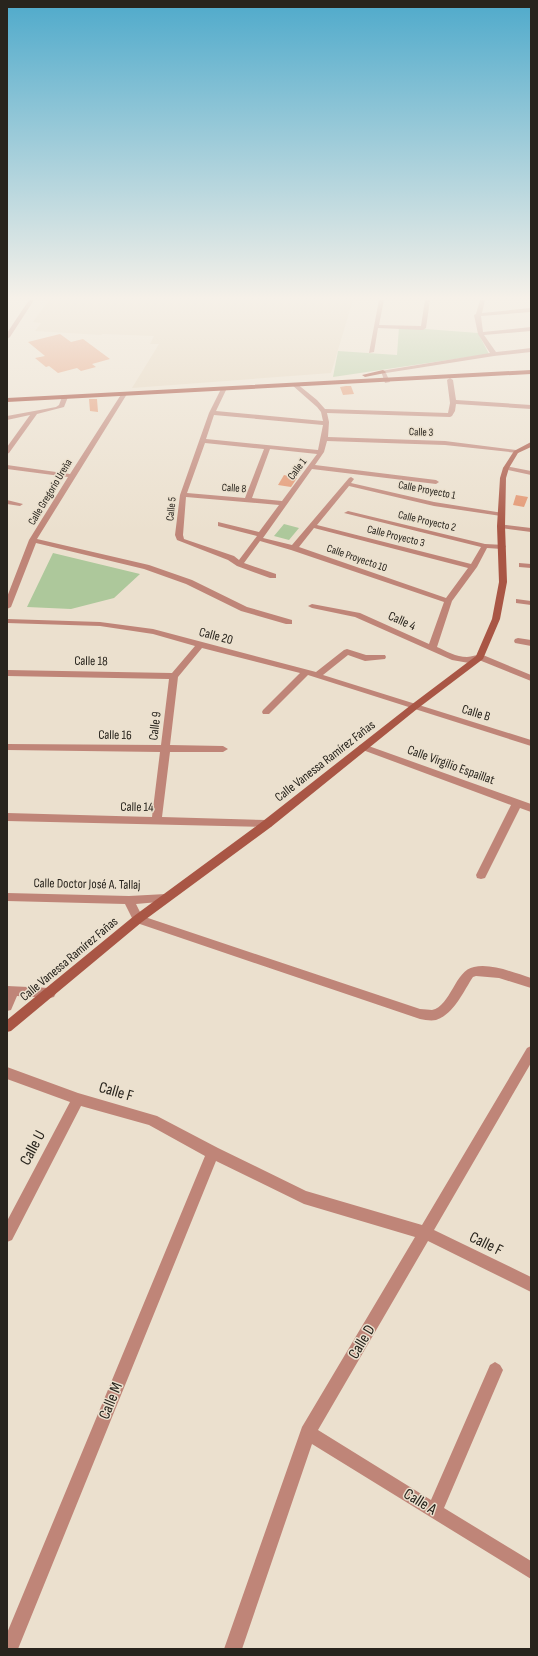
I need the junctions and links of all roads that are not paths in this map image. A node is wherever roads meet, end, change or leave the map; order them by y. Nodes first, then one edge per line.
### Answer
1 (352, 377) edge
2 (385, 377) edge
3 (446, 377) edge
4 (494, 377) edge
5 (450, 380) junction
6 (386, 381) junction
7 (294, 384) junction
8 (312, 384) junction
9 (224, 388) junction
10 (124, 394) junction
11 (65, 397) junction
12 (7, 400) edge
13 (454, 402) junction
14 (531, 406) edge
15 (324, 411) junction
16 (212, 413) junction
17 (34, 414) junction
18 (7, 418) edge
19 (326, 423) junction
20 (325, 439) junction
21 (202, 441) junction
22 (531, 444) edge
23 (268, 447) junction
24 (7, 452) edge
25 (321, 452) junction
26 (516, 452) junction
27 (7, 467) edge
28 (312, 467) junction
29 (506, 468) junction
30 (355, 472) junction
31 (531, 473) edge
32 (72, 476) junction
33 (436, 482) dead end
34 (348, 484) junction
35 (183, 495) junction
36 (248, 500) junction
37 (7, 502) edge
38 (284, 503) junction
39 (20, 504) dead end
40 (348, 514) dead end
41 (501, 514) junction
42 (221, 524) dead end
43 (313, 526) junction
44 (501, 526) junction
45 (531, 530) edge
46 (260, 537) junction
47 (33, 540) junction
48 (485, 546) junction
49 (502, 547) junction
50 (294, 548) junction
51 (240, 564) junction
52 (522, 565) dead end
53 (531, 566) edge
54 (473, 567) junction
55 (273, 576) dead end
56 (448, 601) junction
57 (519, 601) dead end
58 (531, 603) edge
59 (312, 606) dead end
60 (7, 607) edge
61 (7, 621) edge
62 (289, 622) dead end
63 (518, 641) dead end
64 (531, 643) edge
65 (200, 645) junction
66 (432, 648) junction
67 (382, 657) dead end
68 (480, 658) junction
69 (306, 672) junction
70 (7, 673) edge
71 (174, 676) junction
72 (316, 676) junction
73 (531, 678) edge
74 (414, 707) junction
75 (266, 712) dead end
76 (531, 743) edge
77 (7, 747) edge
78 (363, 747) junction
79 (165, 748) junction
80 (222, 749) dead end
81 (517, 803) junction
82 (531, 808) edge
83 (7, 817) edge
84 (156, 820) junction
85 (267, 824) junction
86 (480, 875) dead end
87 (7, 897) edge
88 (166, 898) junction
89 (130, 900) junction
90 (138, 919) junction
91 (531, 983) edge
92 (10, 991) edge
93 (50, 993) junction
94 (7, 1006) edge
95 (8, 1024) edge
96 (531, 1052) edge
97 (7, 1073) edge
98 (78, 1099) junction
99 (213, 1153) junction
100 (426, 1233) junction
101 (7, 1235) edge
102 (531, 1285) edge
103 (495, 1370) dead end
104 (308, 1434) junction
105 (434, 1511) junction
106 (531, 1571) edge
107 (9, 1649) edge
108 (233, 1649) edge

1 - 8 main road
2 - 6 street
3 - 6 main road
4 - 5 main road
5 - 6 main road
5 - 13 street
6 - 8 main road
7 - 8 main road
7 - 9 main road
7 - 15 street
9 - 10 main road
9 - 16 street, Calle 5
10 - 11 main road
10 - 32 street, Calle Gregorio Ureña
11 - 12 main road
11 - 17 street
13 - 14 street
13 - 15 street
15 - 19 street, Calle 1
16 - 19 street
16 - 21 street, Calle 5
17 - 18 street
17 - 24 street
19 - 20 street, Calle 1
20 - 25 street, Calle 1
20 - 26 street, Calle 3
21 - 23 street
21 - 35 street, Calle 5
22 - 26 street
23 - 25 street
23 - 36 street
25 - 28 street, Calle 1
26 - 29 street
27 - 32 street
28 - 30 street
28 - 38 street, Calle 1
29 - 31 street
29 - 41 street
30 - 33 street
30 - 34 street
32 - 47 street, Calle Gregorio Ureña
34 - 41 street, Calle Proyecto 1
34 - 43 street
35 - 36 street, Calle 8
35 - 51 street, Calle 5
36 - 38 street, Calle 8
37 - 39 street
38 - 46 street, Calle 1
40 - 48 street, Calle Proyecto 2
41 - 44 street
42 - 46 street, Calle Proyecto 10
43 - 50 street
43 - 54 street, Calle Proyecto 3
44 - 45 street
44 - 49 street
46 - 50 street, Calle Proyecto 10
46 - 51 street, Calle 1
47 - 60 street, Calle Gregorio Ureña
47 - 62 street
48 - 49 street, Calle Proyecto 2
48 - 54 street
49 - 68 street
50 - 56 street, Calle Proyecto 10
51 - 55 street, Calle 5
52 - 53 street
54 - 56 street
56 - 66 street
57 - 58 street
59 - 66 street, Calle 4
61 - 65 street, Calle 20
63 - 64 street
65 - 69 street, Calle 20
65 - 71 street
66 - 68 street, Calle 4
67 - 72 street
68 - 73 street
68 - 74 street, Calle Vanessa Ramírez Fañas
69 - 72 street, Calle 20
69 - 75 street
70 - 71 street, Calle 18
71 - 79 street, Calle 9
72 - 74 street, Calle 20
74 - 76 street, Calle B
74 - 78 street, Calle Vanessa Ramírez Fañas
77 - 79 street, Calle 16
78 - 81 street, Calle Virgilio Espaillat
78 - 85 street, Calle Vanessa Ramírez Fañas
79 - 80 street, Calle 16
79 - 84 street, Calle 9
81 - 82 street, Calle Virgilio Espaillat
81 - 86 street
83 - 84 street, Calle 14
84 - 85 street, Calle 14
85 - 88 street, Calle Vanessa Ramírez Fañas
87 - 89 street, Calle Doctor José A. Tallaj
88 - 89 street, Calle Doctor José A. Tallaj
88 - 90 street, Calle Vanessa Ramírez Fañas
89 - 90 street
90 - 91 street
90 - 93 street, Calle Vanessa Ramírez Fañas
92 - 93 street
92 - 94 street
93 - 95 street, Calle Vanessa Ramírez Fañas
96 - 100 street, Calle D
97 - 98 street, Calle F
98 - 99 street, Calle F
98 - 101 street, Calle U
99 - 100 street, Calle F
99 - 107 street, Calle M
100 - 102 street, Calle F
100 - 104 street, Calle D
103 - 105 street
104 - 105 street, Calle A
104 - 108 street, Calle D
105 - 106 street, Calle A

